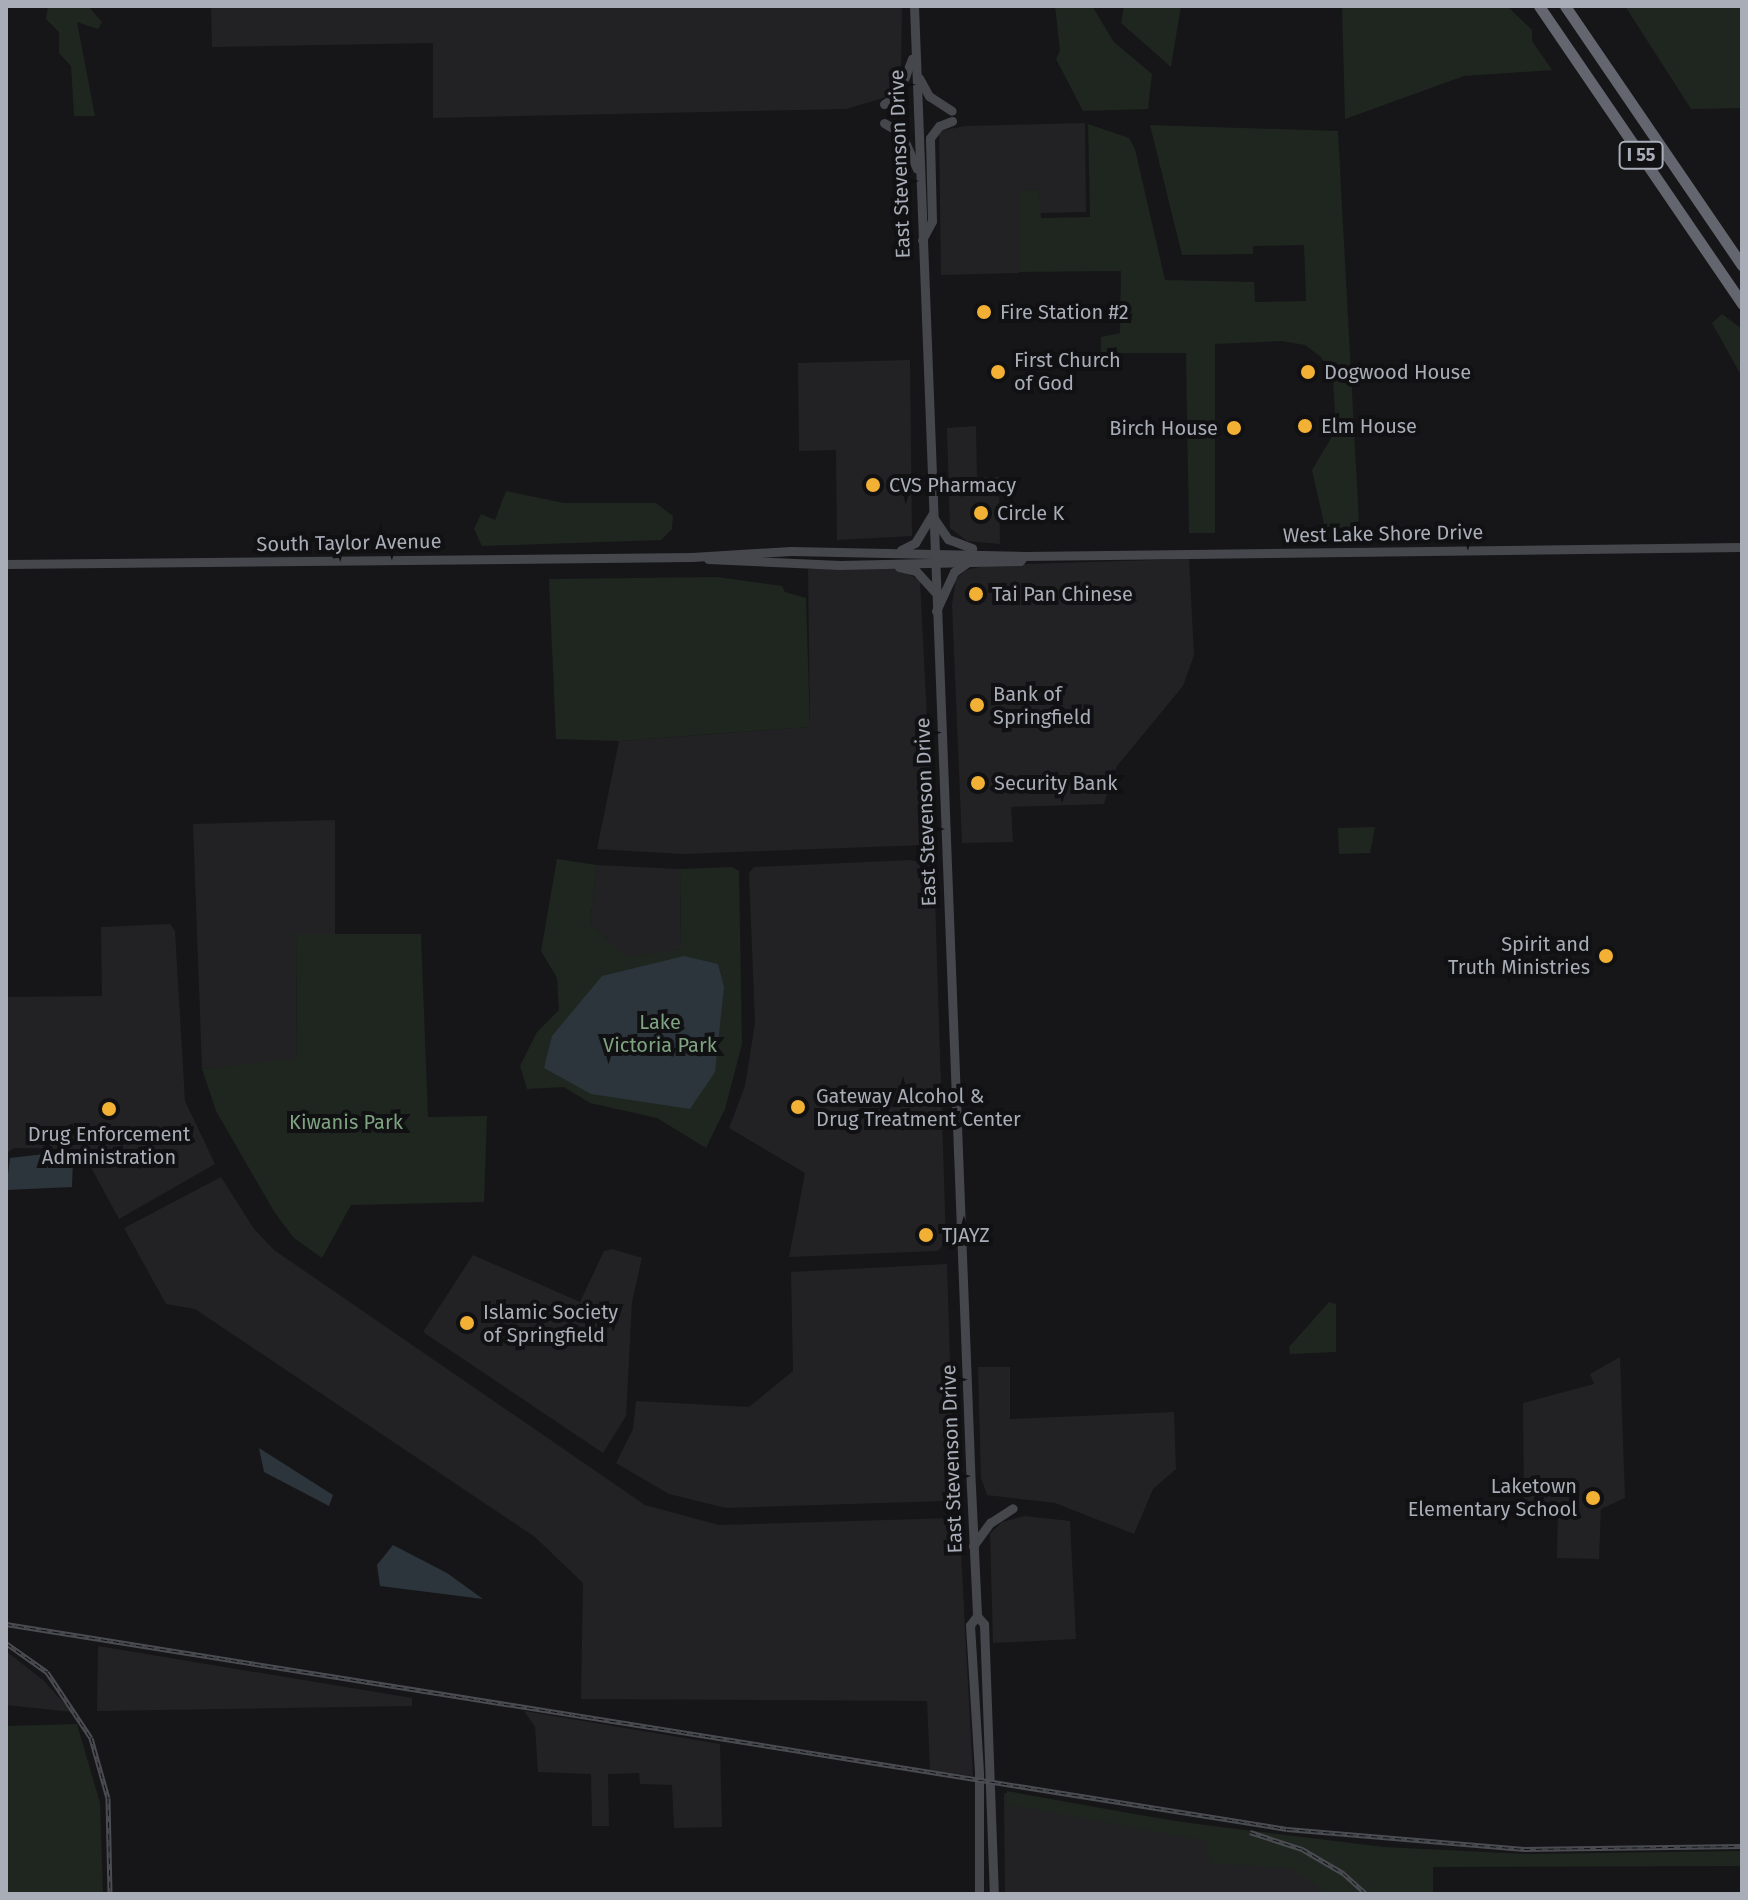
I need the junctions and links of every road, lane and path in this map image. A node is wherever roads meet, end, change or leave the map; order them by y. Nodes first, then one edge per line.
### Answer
1 (914, 6) edge
2 (1539, 6) edge
3 (1565, 6) edge
4 (915, 52) junction
5 (916, 74) junction
6 (884, 104) dead end
7 (884, 123) dead end
8 (920, 178) junction
9 (921, 243) junction
10 (1742, 265) edge
11 (1742, 304) edge
12 (932, 515) junction
13 (1742, 547) edge
14 (895, 551) junction
15 (987, 553) junction
16 (1024, 556) junction
17 (692, 557) junction
18 (934, 557) junction
19 (969, 561) junction
20 (6, 564) edge
21 (840, 565) junction
22 (935, 592) junction
23 (936, 611) junction
24 (1013, 1508) dead end
25 (973, 1546) junction
26 (977, 1616) junction
27 (979, 1894) edge
28 (994, 1894) edge

1 - 4 main road, East Stevenson Drive
2 - 11 highway, I 55
3 - 10 highway, I 55
4 - 5 main road, East Stevenson Drive
4 - 6 main road
5 - 8 main road, East Stevenson Drive
5 - 9 main road
7 - 8 main road
8 - 9 main road, East Stevenson Drive
9 - 12 main road, East Stevenson Drive
12 - 14 main road
12 - 15 main road
12 - 18 main road, East Stevenson Drive
13 - 16 main road, West Lake Shore Drive
14 - 17 main road, South Taylor Avenue
14 - 18 main road, South Taylor Avenue
15 - 16 main road, West Lake Shore Drive
15 - 18 main road, West Lake Shore Drive
16 - 19 main road, West Lake Shore Drive
17 - 20 main road, South Taylor Avenue
17 - 21 main road, South Taylor Avenue
18 - 19 main road, West Lake Shore Drive
18 - 21 main road, South Taylor Avenue
18 - 22 main road, East Stevenson Drive
19 - 23 main road
21 - 22 main road
22 - 23 main road, East Stevenson Drive
23 - 25 main road, East Stevenson Drive
24 - 25 main road
25 - 26 main road, East Stevenson Drive
26 - 27 main road, East Stevenson Drive
26 - 28 main road, East Stevenson Drive

